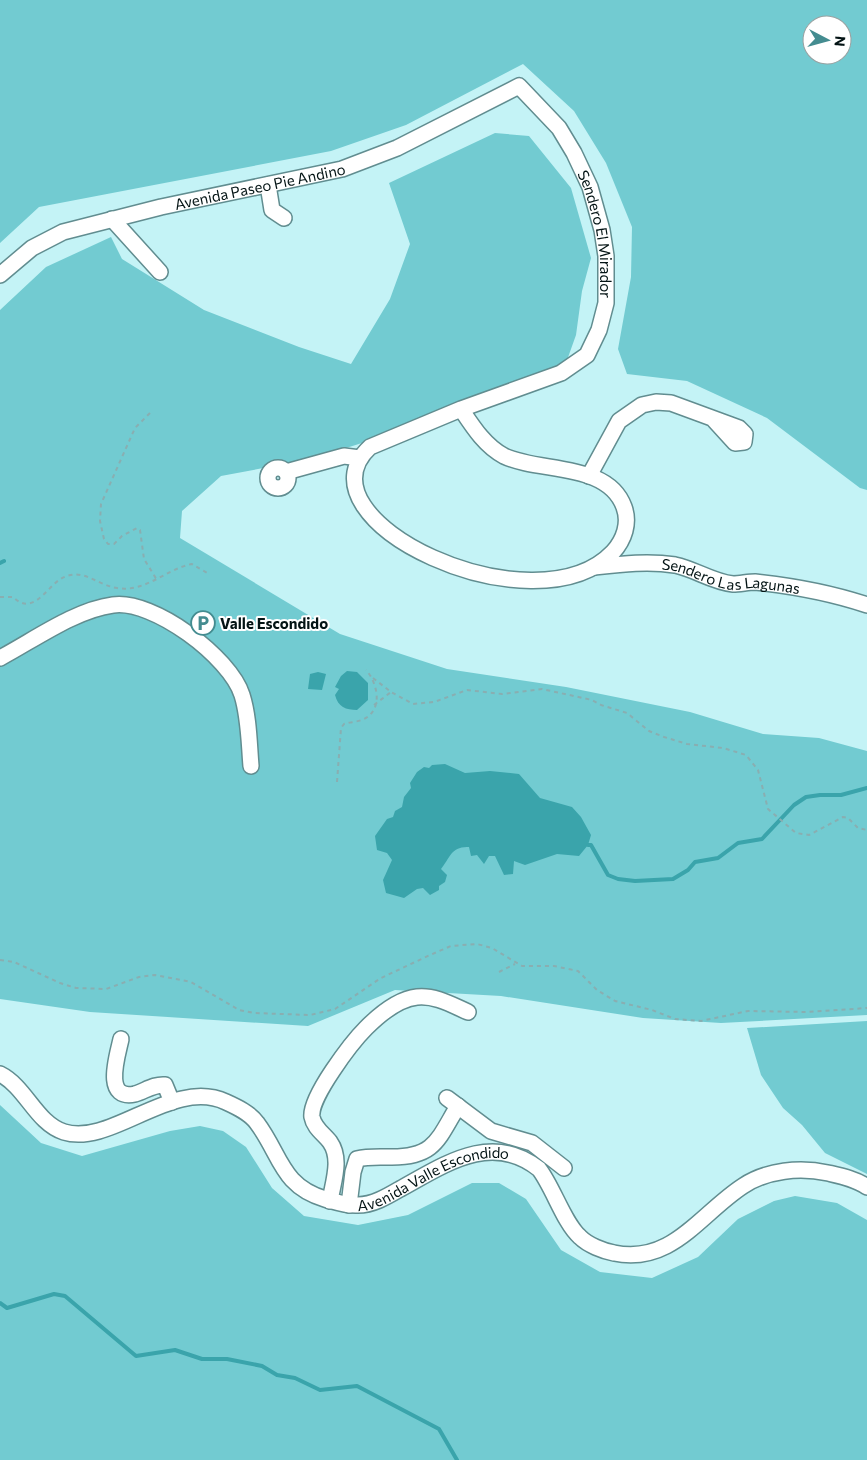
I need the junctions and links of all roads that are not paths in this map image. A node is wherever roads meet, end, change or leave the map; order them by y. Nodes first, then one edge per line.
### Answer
1 (519, 86) joint
2 (268, 185) junction
3 (284, 218) dead end
4 (112, 220) junction
5 (160, 272) dead end
6 (0, 275) edge
7 (461, 409) junction
8 (714, 420) dead end
9 (360, 458) junction
10 (286, 472) dead end
11 (589, 476) junction
12 (616, 549) junction
13 (622, 564) junction
14 (591, 568) junction
15 (867, 605) edge
16 (0, 658) edge
17 (251, 766) dead end
18 (468, 1012) dead end
19 (121, 1039) dead end
20 (0, 1074) edge
21 (172, 1102) junction
22 (337, 1160) junction
23 (355, 1163) junction
24 (564, 1168) dead end
25 (867, 1187) edge
26 (330, 1201) junction
27 (349, 1205) junction

1 - 2 street, Avenida Paseo Pie Andino
1 - 7 street, Sendero El Mirador
2 - 3 street
2 - 4 street, Avenida Paseo Pie Andino
4 - 5 street
4 - 6 street, Avenida Paseo Pie Andino
7 - 9 street, Sendero El Mirador
7 - 11 street
8 - 11 street
9 - 10 street
9 - 14 street
11 - 12 street
12 - 13 street
12 - 14 street
13 - 14 street, Sendero Las Lagunas
13 - 15 street, Sendero Las Lagunas
16 - 17 street
18 - 22 street
19 - 21 street
20 - 21 street, Avenida Valle Escondido
21 - 26 street, Avenida Valle Escondido
22 - 23 street
22 - 26 street
23 - 24 street
23 - 27 street
25 - 27 street, Avenida Valle Escondido
26 - 27 street, Avenida Valle Escondido

